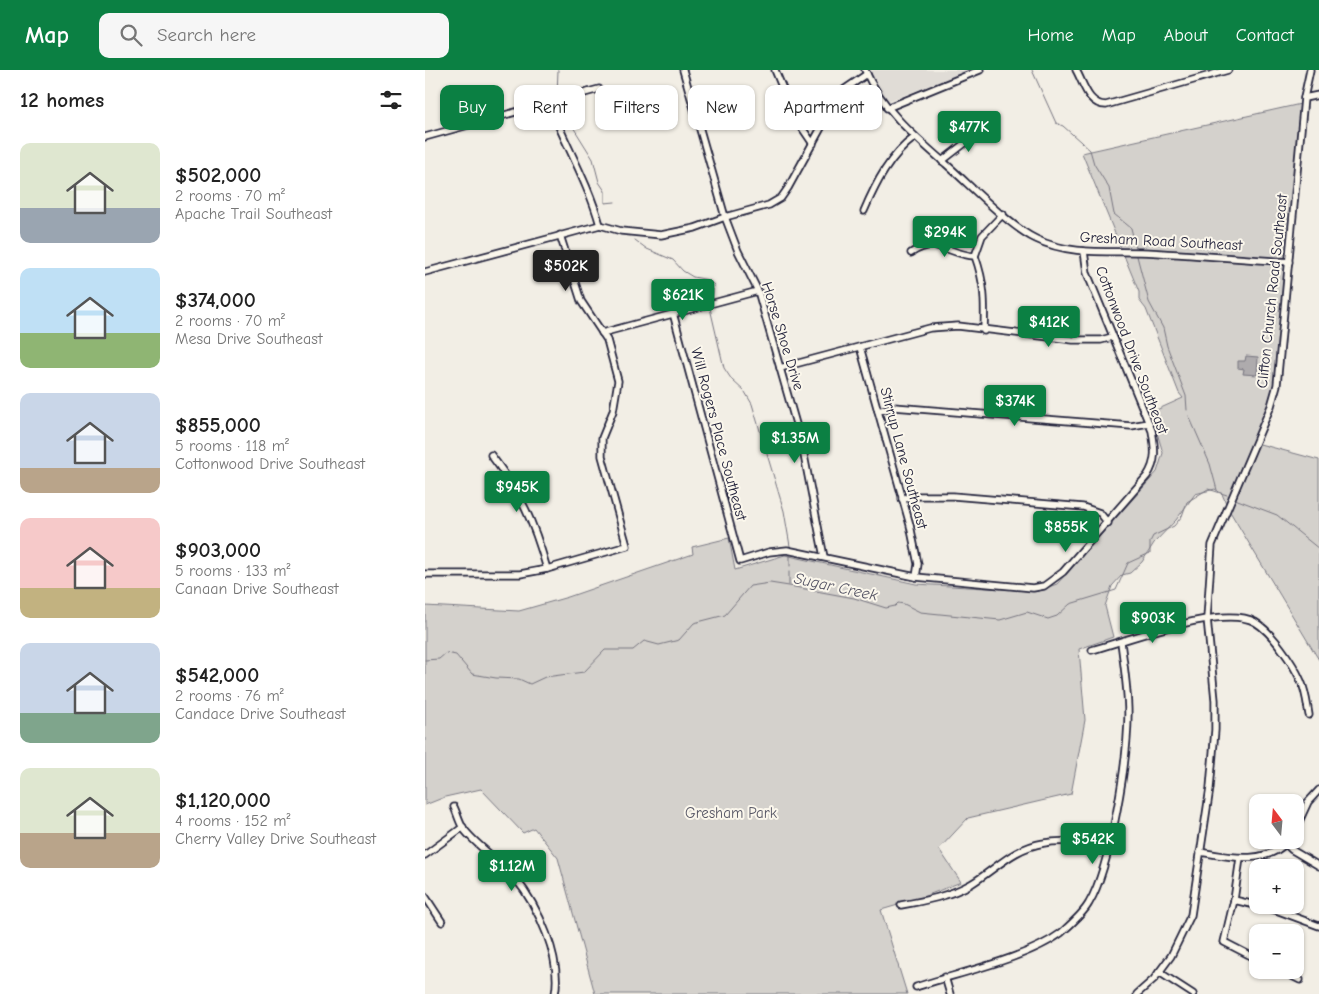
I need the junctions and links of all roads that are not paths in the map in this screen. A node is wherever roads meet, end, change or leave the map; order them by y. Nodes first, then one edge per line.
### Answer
1 (683, 70) edge
2 (775, 70) edge
3 (980, 70) edge
4 (1077, 70) edge
5 (1228, 70) edge
6 (1310, 70) edge
7 (1218, 71) edge
8 (866, 72) edge
9 (1319, 94) edge
10 (1304, 98) junction
11 (887, 108) junction
12 (514, 113) edge
13 (560, 130) edge
14 (983, 130) dead end
15 (425, 137) edge
16 (915, 137) junction
17 (813, 144) junction
18 (942, 161) junction
19 (864, 211) dead end
20 (1003, 214) junction
21 (725, 217) junction
22 (600, 225) junction
23 (560, 235) junction
24 (1084, 251) junction
25 (911, 253) dead end
26 (975, 256) junction
27 (1289, 262) junction
28 (425, 272) edge
29 (758, 291) junction
30 (673, 313) junction
31 (984, 331) junction
32 (602, 333) junction
33 (1113, 337) junction
34 (860, 347) junction
35 (780, 368) junction
36 (878, 411) junction
37 (1149, 423) junction
38 (491, 455) dead end
39 (902, 499) junction
40 (1108, 523) junction
41 (825, 557) junction
42 (740, 561) joint
43 (547, 569) junction
44 (425, 574) edge
45 (916, 577) junction
46 (1207, 618) junction
47 (1121, 642) junction
48 (1092, 650) dead end
49 (1309, 715) dead end
50 (1319, 790) edge
51 (454, 806) dead end
52 (1304, 811) edge
53 (463, 827) junction
54 (1109, 846) junction
55 (1275, 849) edge
56 (1291, 849) edge
57 (1200, 852) junction
58 (425, 855) edge
59 (1240, 858) junction
60 (1319, 866) edge
61 (425, 896) edge
62 (1234, 900) junction
63 (901, 905) dead end
64 (442, 922) dead end
65 (1319, 926) edge
66 (1249, 955) edge
67 (1159, 972) junction
68 (945, 977) junction
69 (915, 987) dead end
70 (555, 994) edge
71 (950, 994) edge
72 (1137, 994) edge
73 (1193, 994) edge

1 - 21 street, Horse Shoe Drive
2 - 17 street
3 - 11 street
4 - 7 street
5 - 7 street
6 - 10 street, Clifton Church Road Southeast
8 - 11 street, Gresham Road Southeast
8 - 17 street
9 - 10 street
10 - 27 street, Clifton Church Road Southeast
11 - 16 street, Gresham Road Southeast
12 - 15 street
13 - 22 street
14 - 18 street
16 - 18 street, Gresham Road Southeast
16 - 19 street
17 - 21 street
18 - 20 street, Gresham Road Southeast
20 - 24 street, Gresham Road Southeast
20 - 26 street
21 - 22 street
21 - 29 street, Horse Shoe Drive
22 - 23 street
23 - 28 street
23 - 32 street
24 - 27 street, Gresham Road Southeast
24 - 33 street, Cottonwood Drive Southeast
25 - 26 street
26 - 31 street
27 - 46 street, Clifton Church Road Southeast
29 - 30 street
29 - 35 street, Horse Shoe Drive
30 - 32 street
30 - 42 street, Will Rogers Place Southeast
31 - 33 street
31 - 34 street
32 - 43 street
33 - 37 street, Cottonwood Drive Southeast
34 - 35 street
34 - 36 street, Stirrup Lane Southeast
35 - 41 street, Horse Shoe Drive
36 - 37 street
36 - 39 street, Stirrup Lane Southeast
37 - 40 street, Cottonwood Drive Southeast
38 - 43 street
39 - 40 street
39 - 45 street, Stirrup Lane Southeast
40 - 45 street, Cottonwood Drive Southeast
41 - 42 street, Cottonwood Drive Southeast
41 - 45 street, Cottonwood Drive Southeast
43 - 44 street
46 - 47 street
46 - 49 street
46 - 57 street, Clifton Church Road Southeast
47 - 48 street
47 - 54 street
50 - 52 street
51 - 53 street
53 - 58 street
53 - 70 street
54 - 63 street
54 - 68 street
55 - 59 street
56 - 60 street
57 - 59 street
57 - 67 street, Clifton Church Road Southeast
59 - 62 street
61 - 64 street
62 - 65 street
62 - 66 street
67 - 72 street, Clifton Church Road Southeast
67 - 73 street
68 - 69 street
68 - 71 street

